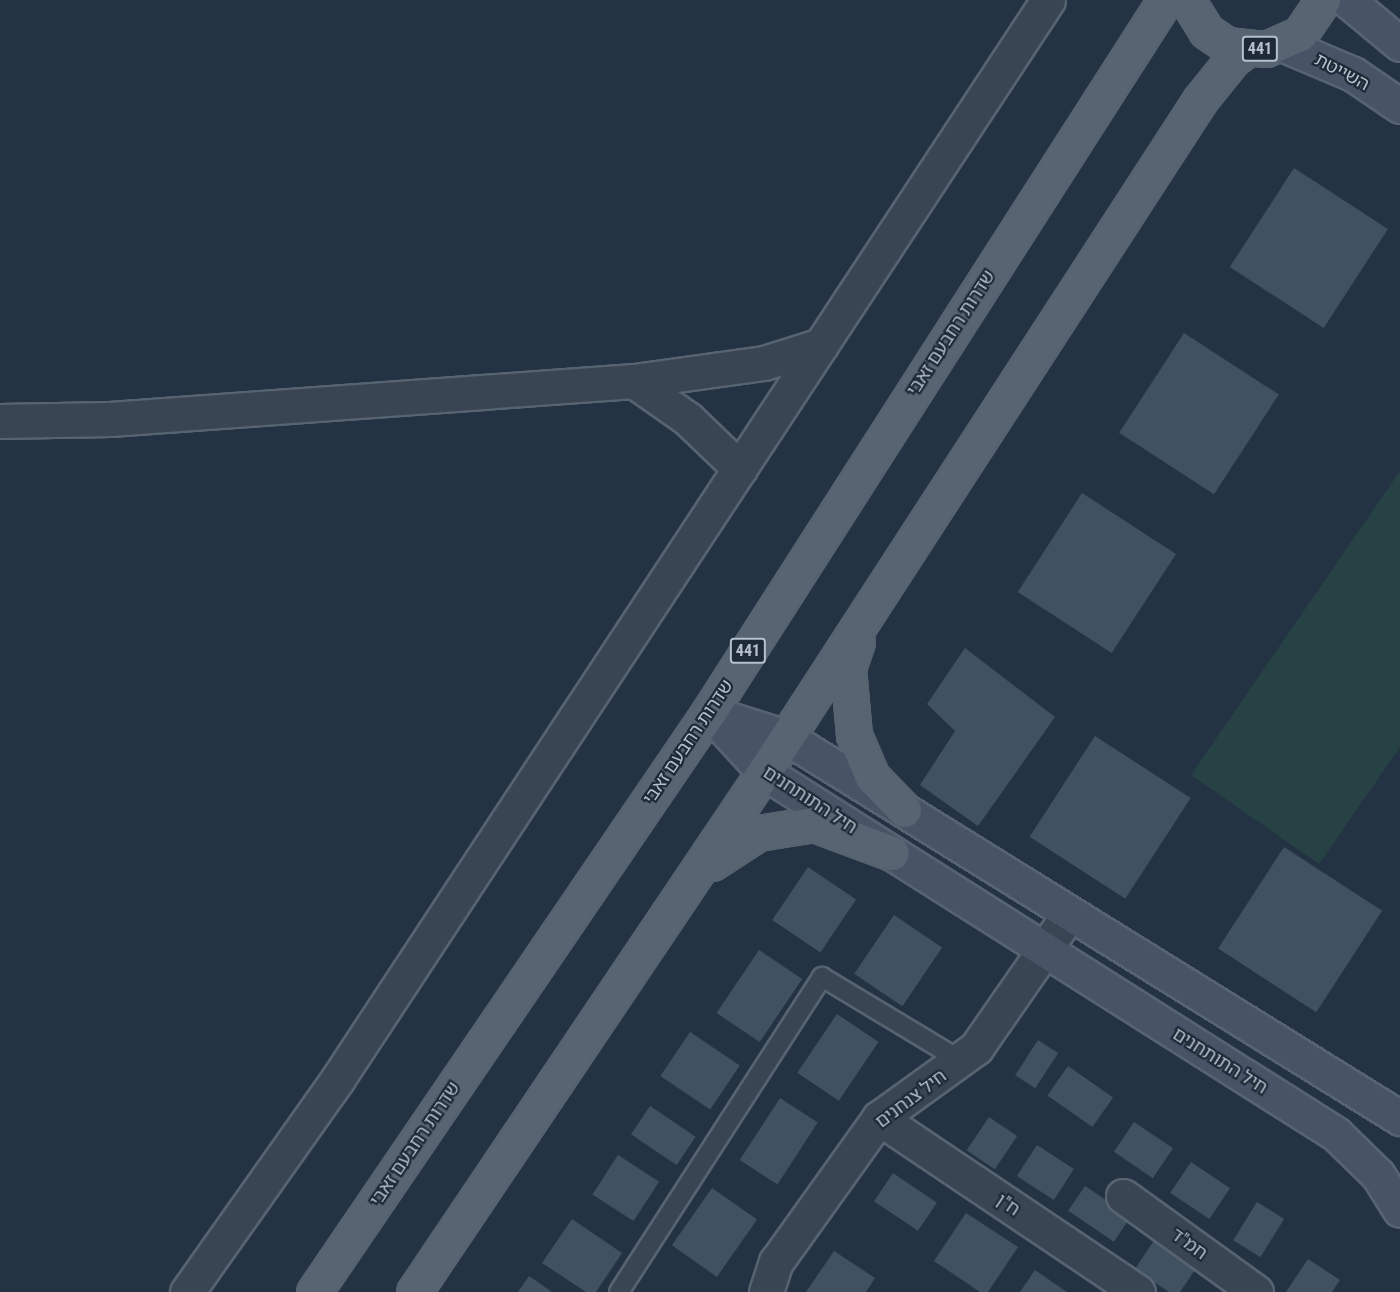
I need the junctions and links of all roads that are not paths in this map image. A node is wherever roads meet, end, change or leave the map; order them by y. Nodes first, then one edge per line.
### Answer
1 (1048, 0) edge
2 (1165, 0) edge
3 (1187, 0) edge
4 (1323, 0) edge
5 (1347, 0) edge
6 (1282, 44) junction
7 (1400, 44) edge
8 (1248, 48) junction
9 (1400, 106) edge
10 (821, 345) junction
11 (634, 381) junction
12 (0, 420) edge
13 (740, 469) junction
14 (880, 594) junction
15 (709, 712) junction
16 (786, 737) junction
17 (764, 772) junction
18 (904, 810) junction
19 (892, 854) junction
20 (1069, 914) junction
21 (669, 915) junction
22 (1046, 951) junction
23 (961, 1061) junction
24 (879, 1118) junction
25 (1400, 1118) edge
26 (1400, 1177) edge
27 (1122, 1196) dead end
28 (1400, 1210) edge
29 (1235, 1286) edge
30 (187, 1292) edge
31 (314, 1292) edge
32 (414, 1292) edge
33 (619, 1292) edge
34 (766, 1292) edge
35 (1138, 1292) edge

1 - 10 street
2 - 15 main road, שדרות רחבעם זאבי / 441
3 - 8 main road, 441
4 - 6 main road, 441
5 - 7 street
6 - 8 main road, 441
6 - 9 street, השייטת
8 - 14 main road, 441
10 - 11 street
10 - 13 street
11 - 12 street
11 - 13 street
13 - 30 street
14 - 16 main road, 441
14 - 18 main road
15 - 16 street
15 - 17 street, חיל התותחנים
15 - 31 main road, שדרות רחבעם זאבי / 441
16 - 17 main road, 441
16 - 18 street
17 - 19 street, חיל התותחנים
17 - 21 main road, 441
18 - 20 street
19 - 21 main road
19 - 22 street, חיל התותחנים
20 - 22 street, חיל צנחנים
20 - 25 street
21 - 32 main road, 441
22 - 23 street, חיל צנחנים
22 - 28 street, חיל התותחנים
23 - 24 street, חיל צנחנים
23 - 33 lane
24 - 34 street, חיל צנחנים
24 - 35 street, ח"ן
26 - 28 street
27 - 29 street, חמ"ד

